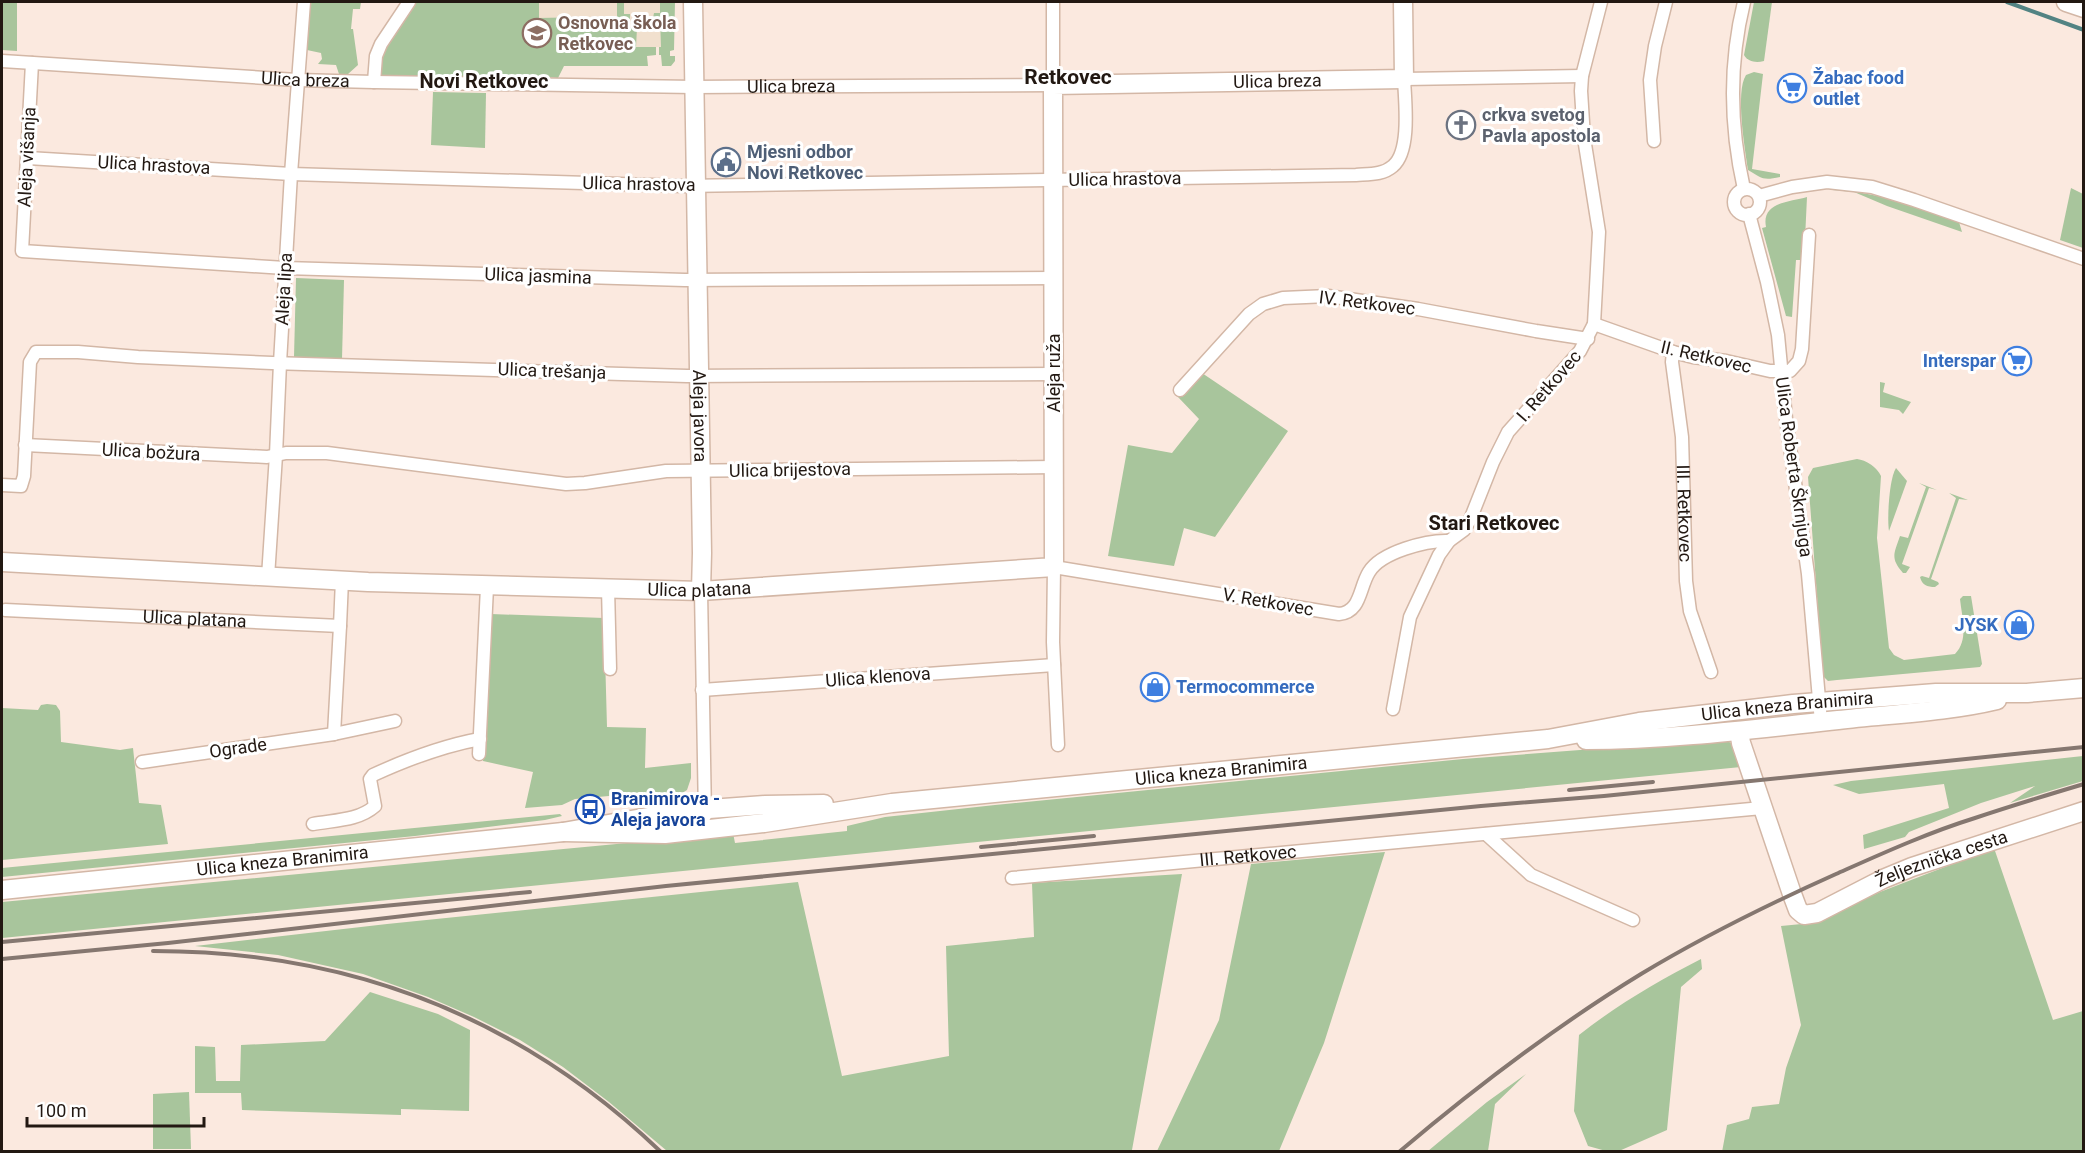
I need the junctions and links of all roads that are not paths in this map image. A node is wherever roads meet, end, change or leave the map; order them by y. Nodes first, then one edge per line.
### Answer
1 (304, 2) edge
2 (409, 2) edge
3 (693, 2) edge
4 (1053, 2) edge
5 (1403, 2) edge
6 (1600, 2) edge
7 (1666, 2) edge
8 (1744, 2) edge
9 (2066, 2) edge
10 (2084, 8) edge
11 (2, 61) edge
12 (32, 63) junction
13 (1582, 76) junction
14 (1404, 79) junction
15 (297, 80) junction
16 (374, 82) junction
17 (1053, 86) junction
18 (694, 87) junction
19 (1654, 141) dead end
20 (28, 158) junction
21 (291, 174) junction
22 (1054, 179) junction
23 (696, 185) junction
24 (1744, 189) junction
25 (1759, 196) junction
26 (1749, 214) junction
27 (1809, 235) dead end
28 (22, 251) joint
29 (2084, 259) edge
30 (285, 268) junction
31 (1054, 278) junction
32 (698, 280) junction
33 (1594, 324) junction
34 (1588, 339) junction
35 (1673, 352) junction
36 (280, 363) junction
37 (1781, 372) junction
38 (1054, 374) junction
39 (699, 376) junction
40 (1180, 390) dead end
41 (25, 445) junction
42 (276, 455) junction
43 (1054, 467) junction
44 (701, 471) junction
45 (2, 484) edge
46 (1449, 542) junction
47 (2, 562) edge
48 (1054, 567) junction
49 (268, 577) junction
50 (342, 580) junction
51 (488, 587) junction
52 (608, 588) junction
53 (701, 591) junction
54 (5, 610) dead end
55 (340, 626) junction
56 (1054, 665) junction
57 (610, 669) dead end
58 (1712, 672) dead end
59 (2084, 688) edge
60 (702, 690) junction
61 (2026, 693) junction
62 (1818, 702) junction
63 (1393, 709) dead end
64 (395, 721) dead end
65 (1821, 722) junction
66 (1739, 730) junction
67 (334, 734) junction
68 (480, 739) junction
69 (1548, 739) junction
70 (1058, 745) dead end
71 (479, 754) dead end
72 (142, 762) dead end
73 (892, 803) junction
74 (1762, 808) junction
75 (705, 809) junction
76 (2084, 811) edge
77 (313, 824) dead end
78 (705, 830) junction
79 (563, 832) junction
80 (1486, 834) junction
81 (1012, 878) dead end
82 (2, 890) edge
83 (1633, 920) dead end

1 - 15 street, Aleja lipa
2 - 16 street
3 - 18 street, Aleja javora
4 - 17 street, Aleja ruža
5 - 14 street
6 - 13 street, I. Retkovec
7 - 19 street
8 - 24 street
9 - 10 street
11 - 12 street, Ulica breza
12 - 15 street, Ulica breza
12 - 20 street, Aleja višanja
13 - 14 street, Ulica breza
13 - 33 street, I. Retkovec
14 - 17 street, Ulica breza
14 - 22 street, Ulica hrastova
15 - 16 street, Ulica breza
15 - 21 street, Aleja lipa
16 - 18 street, Ulica breza
17 - 18 street, Ulica breza
17 - 22 street, Aleja ruža
18 - 23 street, Aleja javora
20 - 21 street, Ulica hrastova
20 - 28 street, Aleja višanja
21 - 23 street, Ulica hrastova
21 - 30 street, Aleja lipa
22 - 23 street, Ulica hrastova
22 - 31 street, Aleja ruža
23 - 32 street, Aleja javora
24 - 25 street
24 - 26 street
25 - 26 street
25 - 29 street
26 - 37 street, Ulica Roberta Škrnjuga
27 - 37 street
28 - 30 street, Ulica jasmina
30 - 32 street, Ulica jasmina
30 - 36 street, Aleja lipa
31 - 32 street, Ulica jasmina
31 - 38 street, Aleja ruža
32 - 39 street, Aleja javora
33 - 34 street, I. Retkovec
33 - 35 street, II. Retkovec
34 - 40 street, IV. Retkovec
34 - 46 street, I. Retkovec
35 - 37 street, II. Retkovec
35 - 58 street, III. Retkovec
36 - 39 street, Ulica trešanja
36 - 41 street, Ulica trešanja
36 - 42 street, Aleja lipa
37 - 62 street, Ulica Roberta Škrnjuga
38 - 39 street, Ulica trešanja
38 - 43 street, Aleja ruža
39 - 44 street, Aleja javora
41 - 42 street, Ulica božura
41 - 45 street
42 - 44 street, Ulica brijestova
42 - 49 street, Aleja lipa
43 - 44 street, Ulica brijestova
43 - 48 street, Aleja ruža
44 - 53 street, Aleja javora
46 - 48 street, V. Retkovec
46 - 63 street, I. Retkovec
47 - 49 street, Ulica platana
48 - 53 street, Ulica platana
48 - 56 street, Aleja ruža
49 - 50 street, Ulica platana
50 - 51 street, Ulica platana
50 - 55 street
51 - 52 street, Ulica platana
51 - 68 street
52 - 53 street, Ulica platana
52 - 57 street
53 - 60 street, Aleja javora
54 - 55 street, Ulica platana
55 - 67 street
56 - 60 street, Ulica klenova
56 - 70 street, Aleja ruža
59 - 61 street, Ulica kneza Branimira
60 - 75 street, Aleja javora
61 - 62 street, Ulica kneza Branimira
61 - 65 street, Ulica kneza Branimira
62 - 65 street, Ulica Roberta Škrnjuga
62 - 69 street, Ulica kneza Branimira
64 - 67 street, Ograde
65 - 66 street, Ulica kneza Branimira
66 - 69 street, Ulica kneza Branimira
66 - 74 street
67 - 72 street, Ograde
68 - 71 street
68 - 77 street
69 - 73 street, Ulica kneza Branimira
73 - 75 street, Ulica kneza Branimira
73 - 78 street, Ulica kneza Branimira
74 - 76 street, Željeznička cesta
74 - 80 street, III. Retkovec
75 - 78 street, Aleja javora
75 - 79 street, Ulica kneza Branimira
78 - 79 street, Ulica kneza Branimira
79 - 82 street, Ulica kneza Branimira
80 - 81 street, III. Retkovec
80 - 83 street

